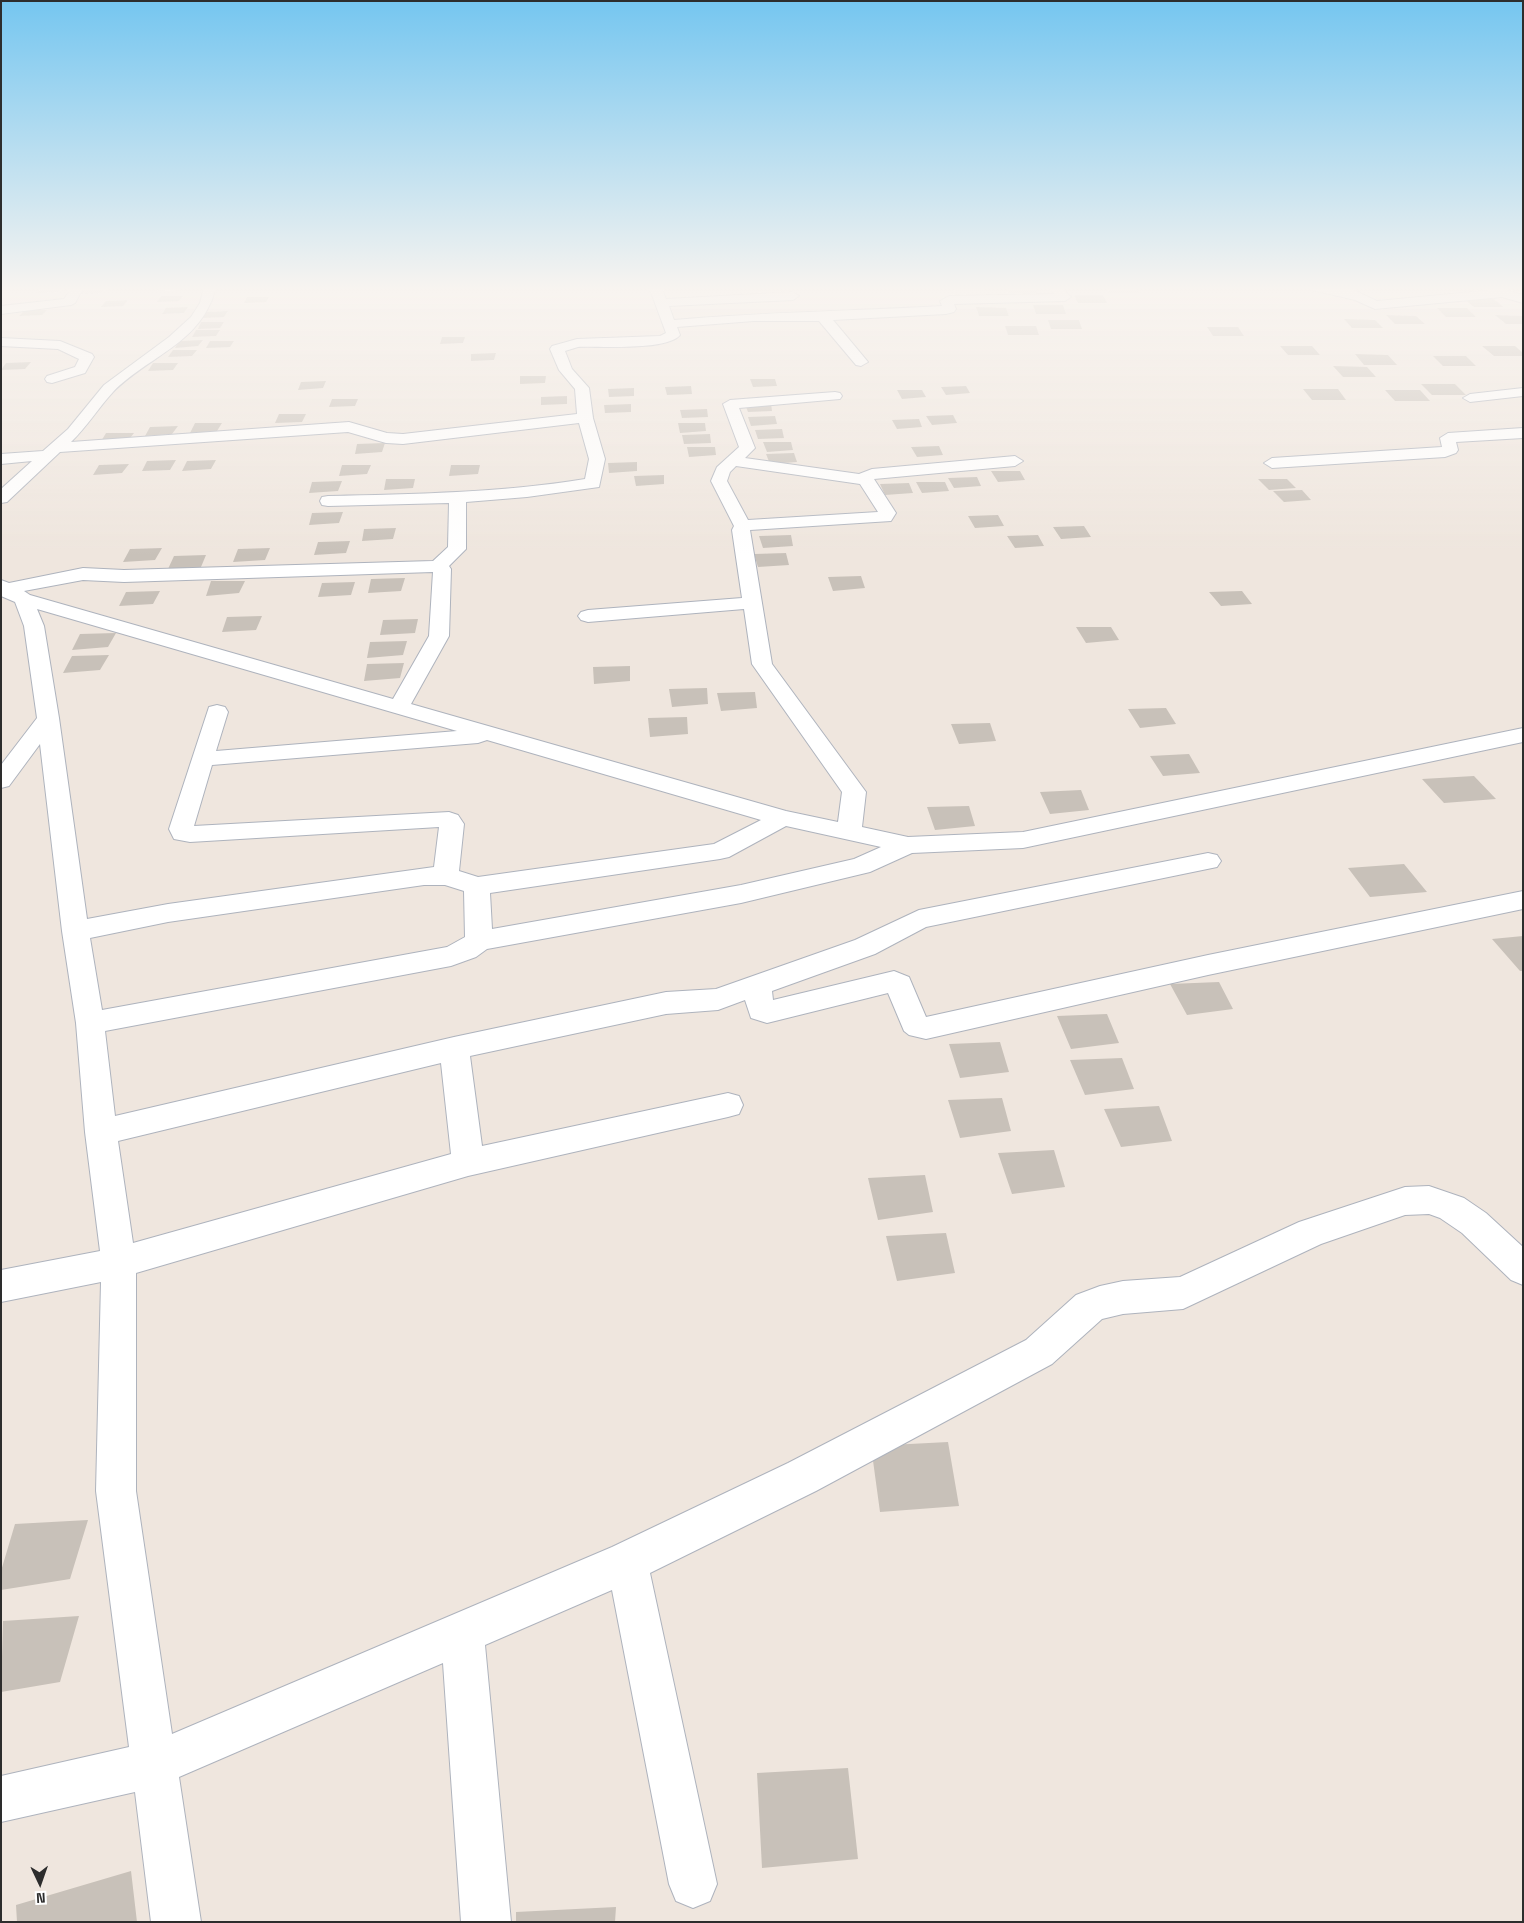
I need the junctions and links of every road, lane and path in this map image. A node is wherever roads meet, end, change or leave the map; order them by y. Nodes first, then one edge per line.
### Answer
1 (59, 377) edge
2 (124, 377) edge
3 (572, 377) edge
4 (52, 379) dead end
5 (1523, 392) edge
6 (835, 396) dead end
7 (1470, 398) dead end
8 (586, 418) junction
9 (1523, 433) edge
10 (51, 452) junction
11 (1, 458) edge
12 (733, 461) junction
13 (1015, 462) dead end
14 (1272, 462) dead end
15 (866, 480) junction
16 (1, 498) edge
17 (458, 498) junction
18 (328, 501) dead end
19 (743, 526) junction
20 (438, 566) junction
21 (8, 591) edge
22 (752, 602) junction
23 (588, 616) dead end
24 (399, 708) junction
25 (217, 712) dead end
26 (48, 718) junction
27 (494, 735) junction
28 (1523, 736) edge
29 (52, 759) junction
30 (202, 759) junction
31 (1, 781) edge
32 (783, 818) junction
33 (848, 832) junction
34 (908, 845) junction
35 (1208, 861) dead end
36 (446, 876) junction
37 (477, 886) junction
38 (1523, 900) edge
39 (75, 931) junction
40 (480, 941) junction
41 (757, 986) junction
42 (90, 1023) junction
43 (454, 1048) junction
44 (728, 1105) dead end
45 (101, 1132) junction
46 (468, 1163) junction
47 (119, 1264) junction
48 (1523, 1269) edge
49 (1, 1286) edge
50 (626, 1562) junction
51 (462, 1633) junction
52 (153, 1765) junction
53 (1, 1799) edge
54 (693, 1884) dead end
55 (176, 1922) edge
56 (486, 1922) edge

1 - 4 street
2 - 10 street
3 - 8 street
5 - 7 street
6 - 12 street
8 - 10 street
8 - 17 street
9 - 14 street
10 - 11 street
10 - 16 street
12 - 15 street
12 - 19 street
13 - 15 street
15 - 19 street
17 - 18 street
17 - 20 street
19 - 22 street
20 - 21 street
20 - 24 street
21 - 24 street
21 - 26 street
22 - 23 street
22 - 33 street
24 - 27 street
25 - 30 street
26 - 29 street
26 - 31 street
27 - 30 street
27 - 32 street
28 - 34 street
29 - 31 street
29 - 39 street
30 - 36 street
32 - 33 street
32 - 37 street
33 - 34 street
34 - 40 street
35 - 41 street
36 - 37 street
36 - 39 street
37 - 40 street
38 - 41 street
39 - 42 street
40 - 42 street
41 - 43 street
42 - 45 street
43 - 45 street
43 - 46 street
44 - 46 street
45 - 47 street
46 - 47 street
47 - 49 street
47 - 52 street
48 - 50 street
50 - 51 street
50 - 54 street
51 - 52 street
51 - 56 street
52 - 53 street
52 - 55 street

